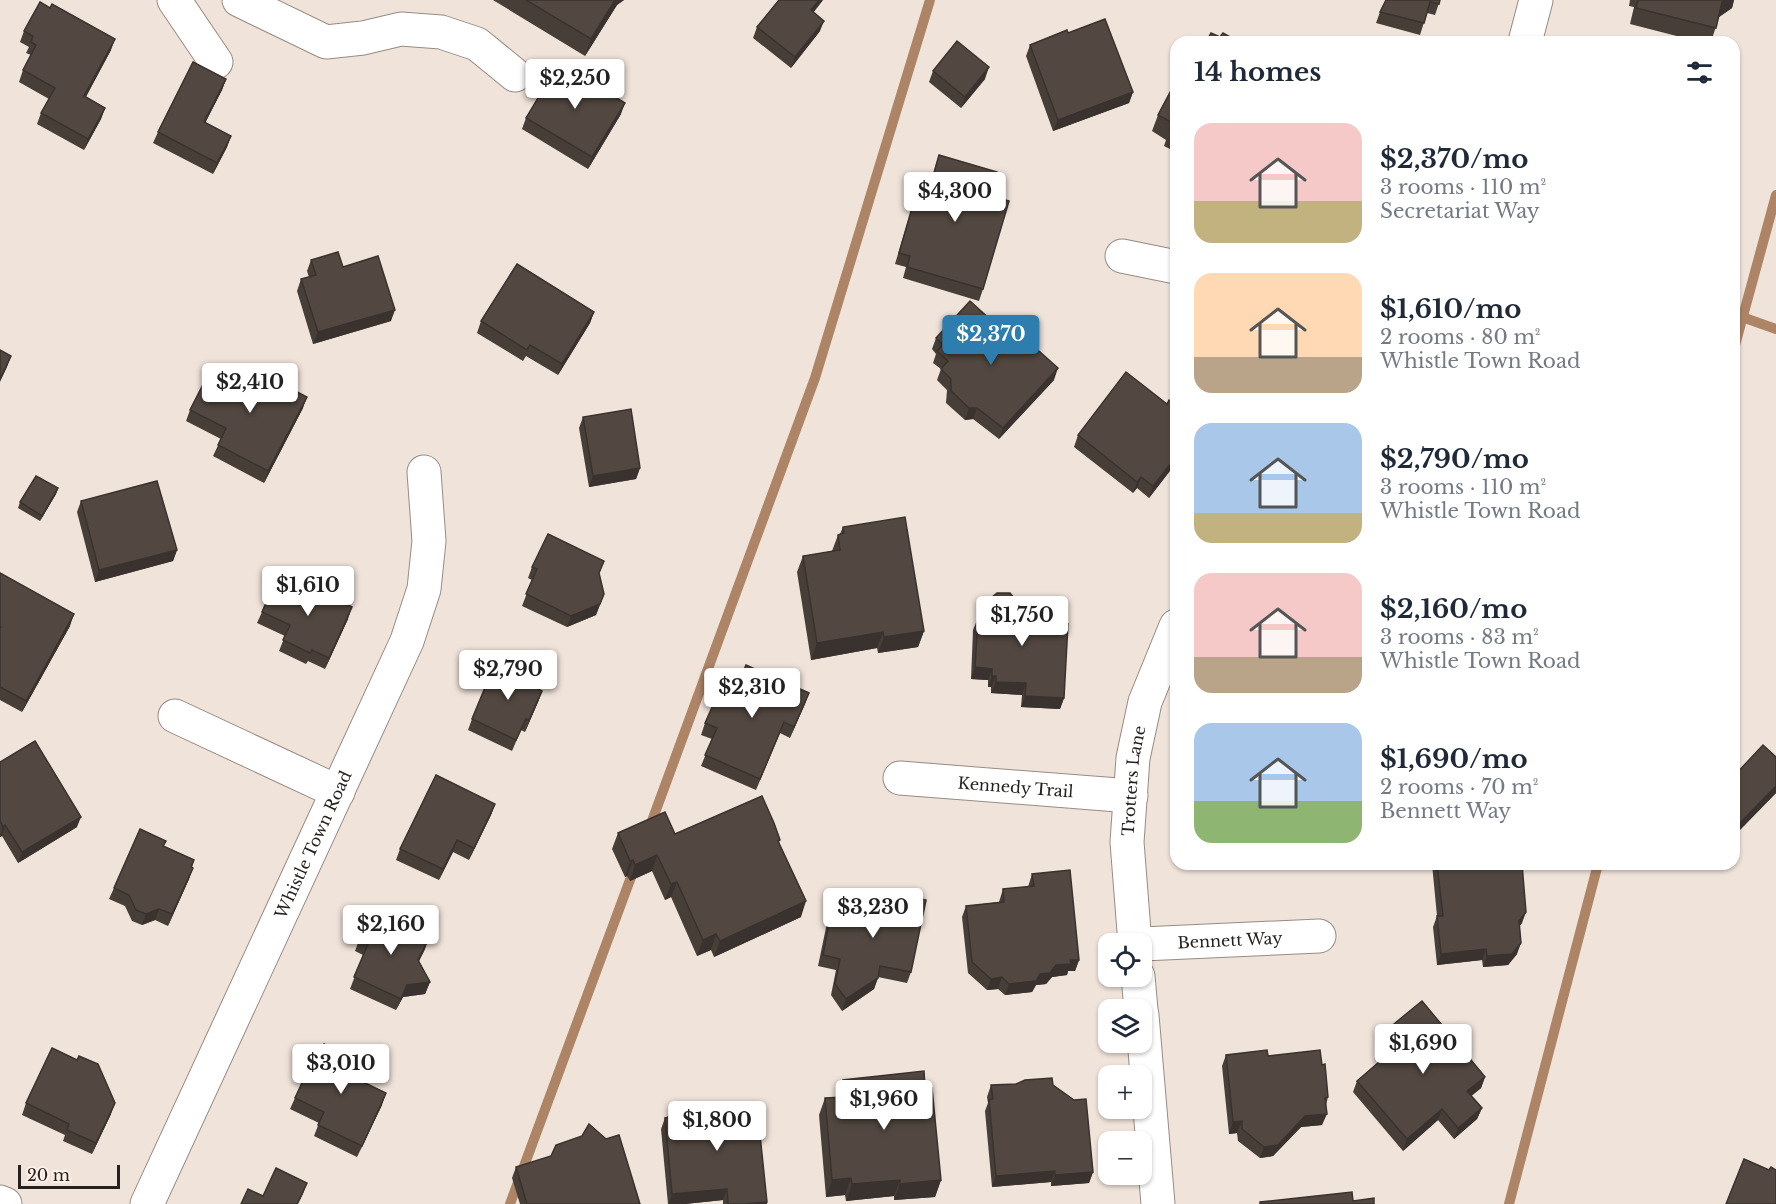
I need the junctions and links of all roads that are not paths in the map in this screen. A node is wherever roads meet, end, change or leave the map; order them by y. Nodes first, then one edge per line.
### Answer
1 (174, 0) edge
2 (238, 0) edge
3 (1536, 0) edge
4 (1527, 36) edge
5 (216, 62) dead end
6 (515, 75) dead end
7 (1122, 256) dead end
8 (1170, 266) edge
9 (424, 472) dead end
10 (1170, 641) edge
11 (175, 716) dead end
12 (900, 778) dead end
13 (338, 792) junction
14 (1131, 796) junction
15 (1135, 933) edge
16 (1319, 936) dead end
17 (1152, 944) edge
18 (1145, 1053) edge
19 (0, 1202) edge
20 (5, 1204) edge
21 (147, 1204) edge
22 (1158, 1204) edge

1 - 5 street
2 - 6 street
3 - 4 street
7 - 8 street
9 - 13 street, Whistle Town Road
10 - 14 street, Trotters Lane
11 - 13 street
12 - 14 street, Kennedy Trail
13 - 21 street, Whistle Town Road
14 - 15 street, Trotters Lane
16 - 17 street, Bennett Way
18 - 22 street
19 - 20 street

